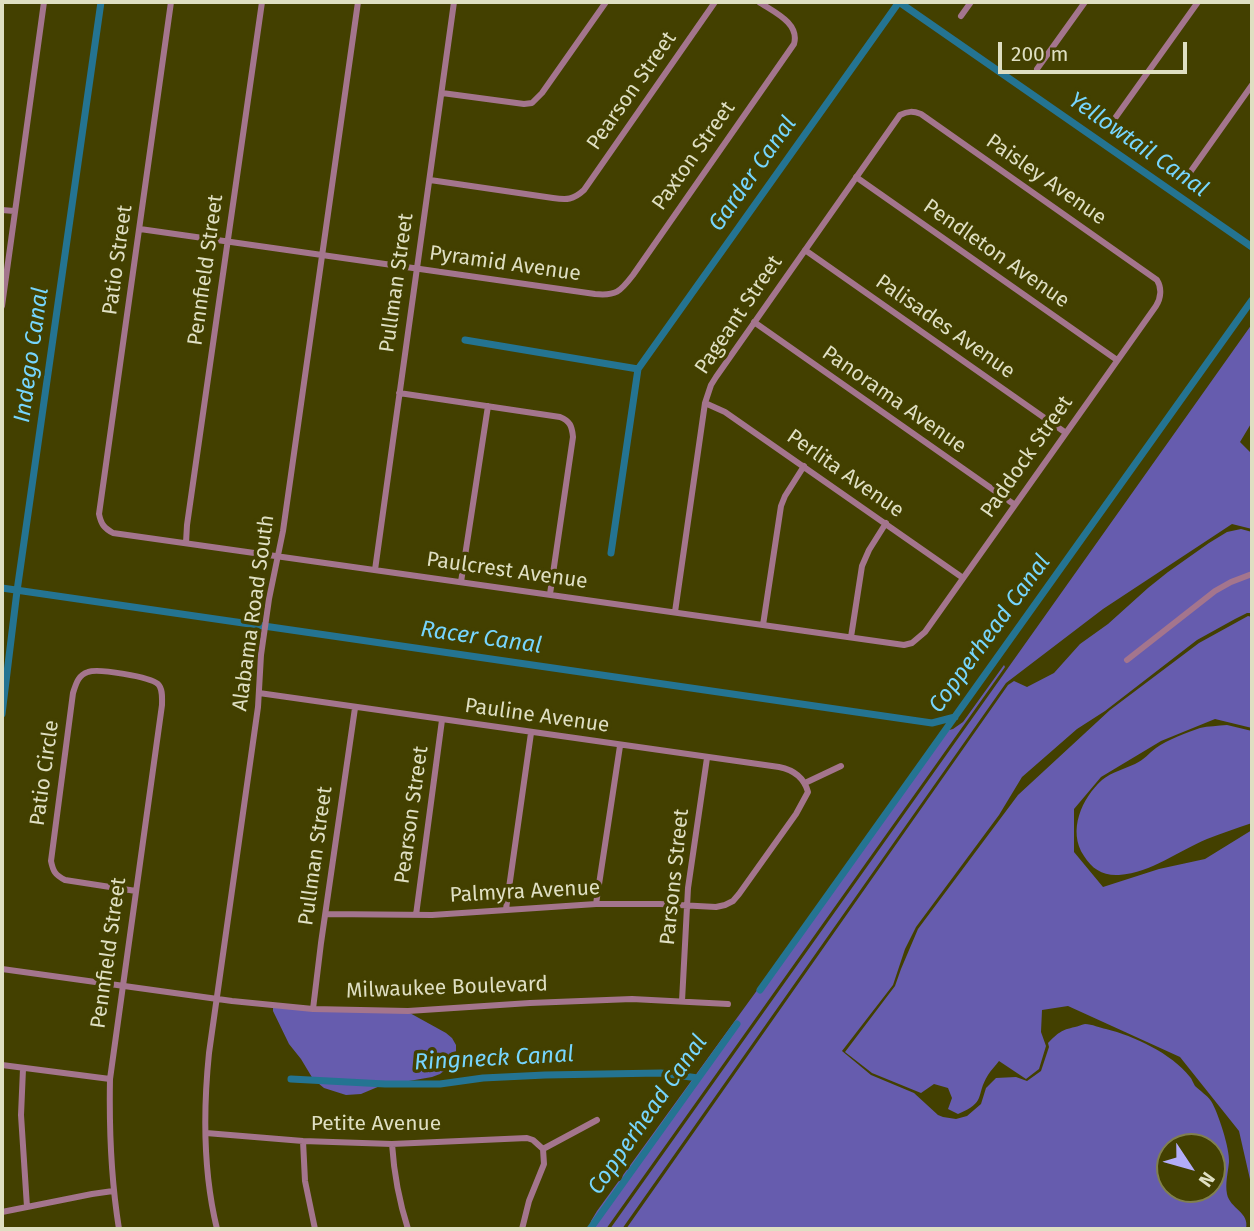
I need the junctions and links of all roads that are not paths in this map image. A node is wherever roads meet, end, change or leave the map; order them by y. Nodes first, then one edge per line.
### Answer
1 (44, 2) edge
2 (172, 2) edge
3 (262, 2) edge
4 (358, 2) edge
5 (454, 2) edge
6 (606, 2) edge
7 (715, 2) edge
8 (760, 2) edge
9 (971, 2) edge
10 (1085, 2) edge
11 (1198, 2) edge
12 (961, 16) dead end
13 (1037, 69) dead end
14 (1252, 85) edge
15 (442, 93) junction
16 (906, 112) joint
17 (1113, 121) dead end
18 (856, 177) junction
19 (1186, 178) dead end
20 (430, 180) junction
21 (2, 211) edge
22 (15, 211) junction
23 (140, 229) junction
24 (228, 242) junction
25 (805, 250) junction
26 (322, 255) junction
27 (417, 269) junction
28 (1161, 286) joint
29 (616, 293) joint
30 (2, 306) edge
31 (754, 322) junction
32 (1117, 360) junction
33 (399, 393) junction
34 (705, 403) junction
35 (488, 406) junction
36 (1066, 433) junction
37 (804, 466) junction
38 (1015, 505) junction
39 (101, 523) joint
40 (886, 523) junction
41 (186, 543) junction
42 (279, 556) junction
43 (375, 570) junction
44 (1252, 574) edge
45 (963, 578) junction
46 (461, 582) junction
47 (550, 594) junction
48 (675, 612) junction
49 (763, 625) junction
50 (851, 637) junction
51 (912, 643) joint
52 (1127, 660) dead end
53 (158, 684) joint
54 (259, 693) junction
55 (355, 708) junction
56 (442, 720) junction
57 (531, 733) junction
58 (620, 746) junction
59 (707, 758) junction
60 (841, 766) dead end
61 (805, 783) junction
62 (135, 891) junction
63 (596, 904) junction
64 (687, 905) junction
65 (506, 909) junction
66 (326, 914) junction
67 (416, 915) junction
68 (2, 969) edge
69 (122, 986) junction
70 (217, 999) junction
71 (682, 1001) junction
72 (727, 1003) dead end
73 (313, 1009) junction
74 (2, 1065) edge
75 (23, 1069) junction
76 (110, 1079) junction
77 (597, 1120) dead end
78 (205, 1133) junction
79 (303, 1141) junction
80 (392, 1144) junction
81 (543, 1149) junction
82 (113, 1191) junction
83 (27, 1207) junction
84 (2, 1212) edge
85 (120, 1229) edge
86 (216, 1229) edge
87 (314, 1229) edge
88 (408, 1229) edge
89 (522, 1229) edge

1 - 22 street
2 - 23 street, Patio Street
3 - 24 street, Pennfield Street
4 - 26 street, Alabama Road South
5 - 15 street, Pullman Street
6 - 15 street
7 - 20 street, Pearson Street
8 - 29 street, Paxton Street
9 - 12 street
10 - 13 street
11 - 17 street
14 - 19 street
15 - 20 street, Pullman Street
16 - 18 street, Pageant Street
16 - 28 street, Paisley Avenue
18 - 25 street, Pageant Street
18 - 32 street, Pendleton Avenue
20 - 27 street, Pullman Street
21 - 22 street
22 - 30 street
23 - 24 street, Pyramid Avenue
23 - 39 street, Patio Street
24 - 26 street, Pyramid Avenue
24 - 41 street, Pennfield Street
25 - 31 street, Pageant Street
25 - 36 street, Palisades Avenue
26 - 27 street, Pyramid Avenue
26 - 42 street, Alabama Road South
27 - 29 street, Pyramid Avenue
27 - 33 street, Pullman Street
28 - 32 street, Paddock Street
31 - 34 street, Pageant Street
31 - 38 street, Panorama Avenue
32 - 36 street, Paddock Street
33 - 35 street
33 - 43 street, Pullman Street
34 - 37 street, Perlita Avenue
34 - 48 street, Pageant Street
35 - 46 street
35 - 47 street
36 - 38 street, Paddock Street
37 - 40 street, Perlita Avenue
37 - 49 street
38 - 45 street, Paddock Street
39 - 41 street, Paulcrest Avenue
40 - 45 street, Perlita Avenue
40 - 50 street
41 - 42 street, Paulcrest Avenue
42 - 43 street, Paulcrest Avenue
42 - 54 street, Alabama Road South
43 - 46 street, Paulcrest Avenue
44 - 52 street
45 - 51 street, Paddock Street
46 - 47 street, Paulcrest Avenue
47 - 48 street, Paulcrest Avenue
48 - 49 street, Paulcrest Avenue
49 - 50 street, Paulcrest Avenue
50 - 51 street, Paulcrest Avenue
53 - 62 street, Pennfield Street
53 - 62 street, Patio Circle
54 - 55 street, Pauline Avenue
54 - 70 street, Alabama Road South
55 - 56 street, Pauline Avenue
55 - 66 street, Pullman Street
56 - 57 street, Pauline Avenue
56 - 67 street, Pearson Street
57 - 58 street, Pauline Avenue
57 - 65 street
58 - 59 street, Pauline Avenue
58 - 63 street
59 - 61 street, Pauline Avenue
59 - 64 street, Parsons Street
60 - 61 street
61 - 64 street, Palmyra Avenue
62 - 69 street, Pennfield Street
63 - 64 street, Palmyra Avenue
63 - 65 street, Palmyra Avenue
64 - 71 street, Parsons Street
65 - 67 street, Palmyra Avenue
66 - 67 street, Palmyra Avenue
66 - 73 street, Pullman Street
68 - 69 street, Milwaukee Boulevard
69 - 70 street, Milwaukee Boulevard
69 - 76 street, Pennfield Street
70 - 73 street, Milwaukee Boulevard
70 - 78 street, Alabama Road South
71 - 72 street, Milwaukee Boulevard
71 - 73 street, Milwaukee Boulevard
74 - 75 street
75 - 76 street
75 - 83 street
76 - 82 street, Pennfield Street
77 - 81 street
78 - 79 street, Petite Avenue
78 - 86 street, Alabama Road South
79 - 80 street, Petite Avenue
79 - 87 street
80 - 81 street, Petite Avenue
80 - 88 street
81 - 89 street
82 - 83 street
82 - 85 street, Pennfield Street
83 - 84 street

